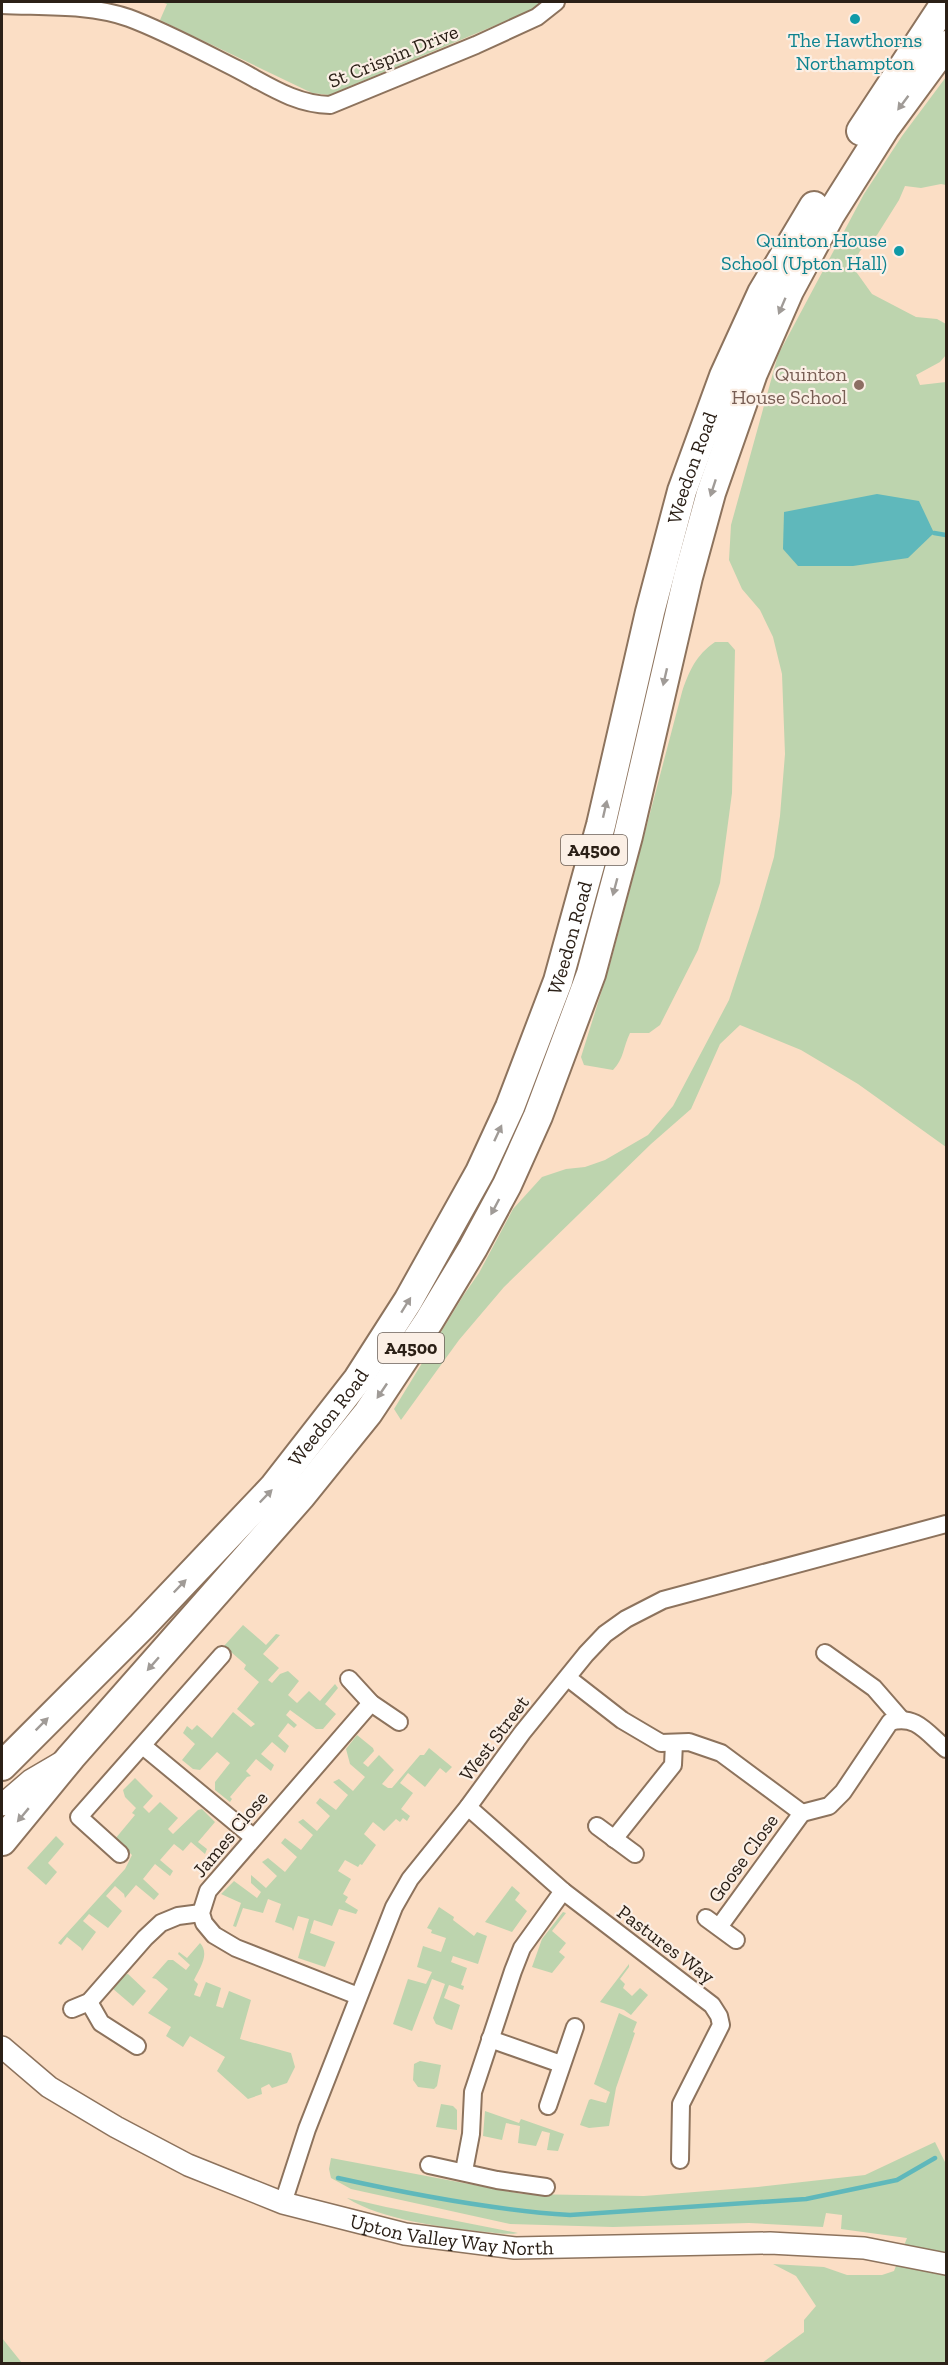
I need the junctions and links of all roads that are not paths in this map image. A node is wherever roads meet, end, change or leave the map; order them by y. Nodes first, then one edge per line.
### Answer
1 (556, 2) edge
2 (945, 2) edge
3 (2, 5) edge
4 (946, 45) edge
5 (946, 1524) edge
6 (825, 1653) dead end
7 (222, 1655) dead end
8 (568, 1678) junction
9 (349, 1679) dead end
10 (371, 1703) junction
11 (901, 1719) junction
12 (399, 1722) dead end
13 (674, 1743) junction
14 (143, 1746) junction
15 (946, 1749) edge
16 (71, 1757) junction
17 (2, 1766) edge
18 (2, 1805) edge
19 (468, 1807) junction
20 (802, 1813) junction
21 (597, 1826) dead end
22 (253, 1837) junction
23 (614, 1839) junction
24 (2, 1841) edge
25 (120, 1854) dead end
26 (635, 1854) dead end
27 (563, 1891) junction
28 (201, 1913) junction
29 (736, 1940) dead end
30 (358, 1996) junction
31 (89, 2002) junction
32 (72, 2009) dead end
33 (575, 2027) dead end
34 (490, 2039) junction
35 (137, 2046) dead end
36 (2, 2047) edge
37 (561, 2064) junction
38 (548, 2106) dead end
39 (680, 2160) dead end
40 (429, 2165) dead end
41 (464, 2171) junction
42 (546, 2187) dead end
43 (282, 2203) junction
44 (946, 2264) edge

1 - 3 street, St Crispin Drive
17 -> 2 highway, Weedon Road / A4500
4 -> 16 highway, Weedon Road / A4500
5 - 8 street, West Street
6 - 11 street
7 - 14 street
8 - 13 street
8 - 19 street, West Street
9 - 10 street
10 - 12 street
10 - 22 street, James Close
11 - 15 street
11 - 20 street
13 - 20 street
13 - 23 street
14 - 22 street
14 - 25 street
16 - 18 street, Weedon Road
16 -> 24 highway, Weedon Road / A4500
19 - 27 street, Pastures Way
19 - 30 street, West Street
20 - 29 street, Goose Close
21 - 23 street
22 - 28 street, James Close
23 - 26 street
27 - 34 street
27 - 39 street, Pastures Way
28 - 30 street
28 - 31 street
30 - 43 street, West Street
31 - 32 street
31 - 35 street
33 - 37 street
34 - 37 street
34 - 41 street
36 - 43 street, Upton Valley Way North
37 - 38 street
40 - 41 street
41 - 42 street
43 - 44 street, Upton Valley Way North

